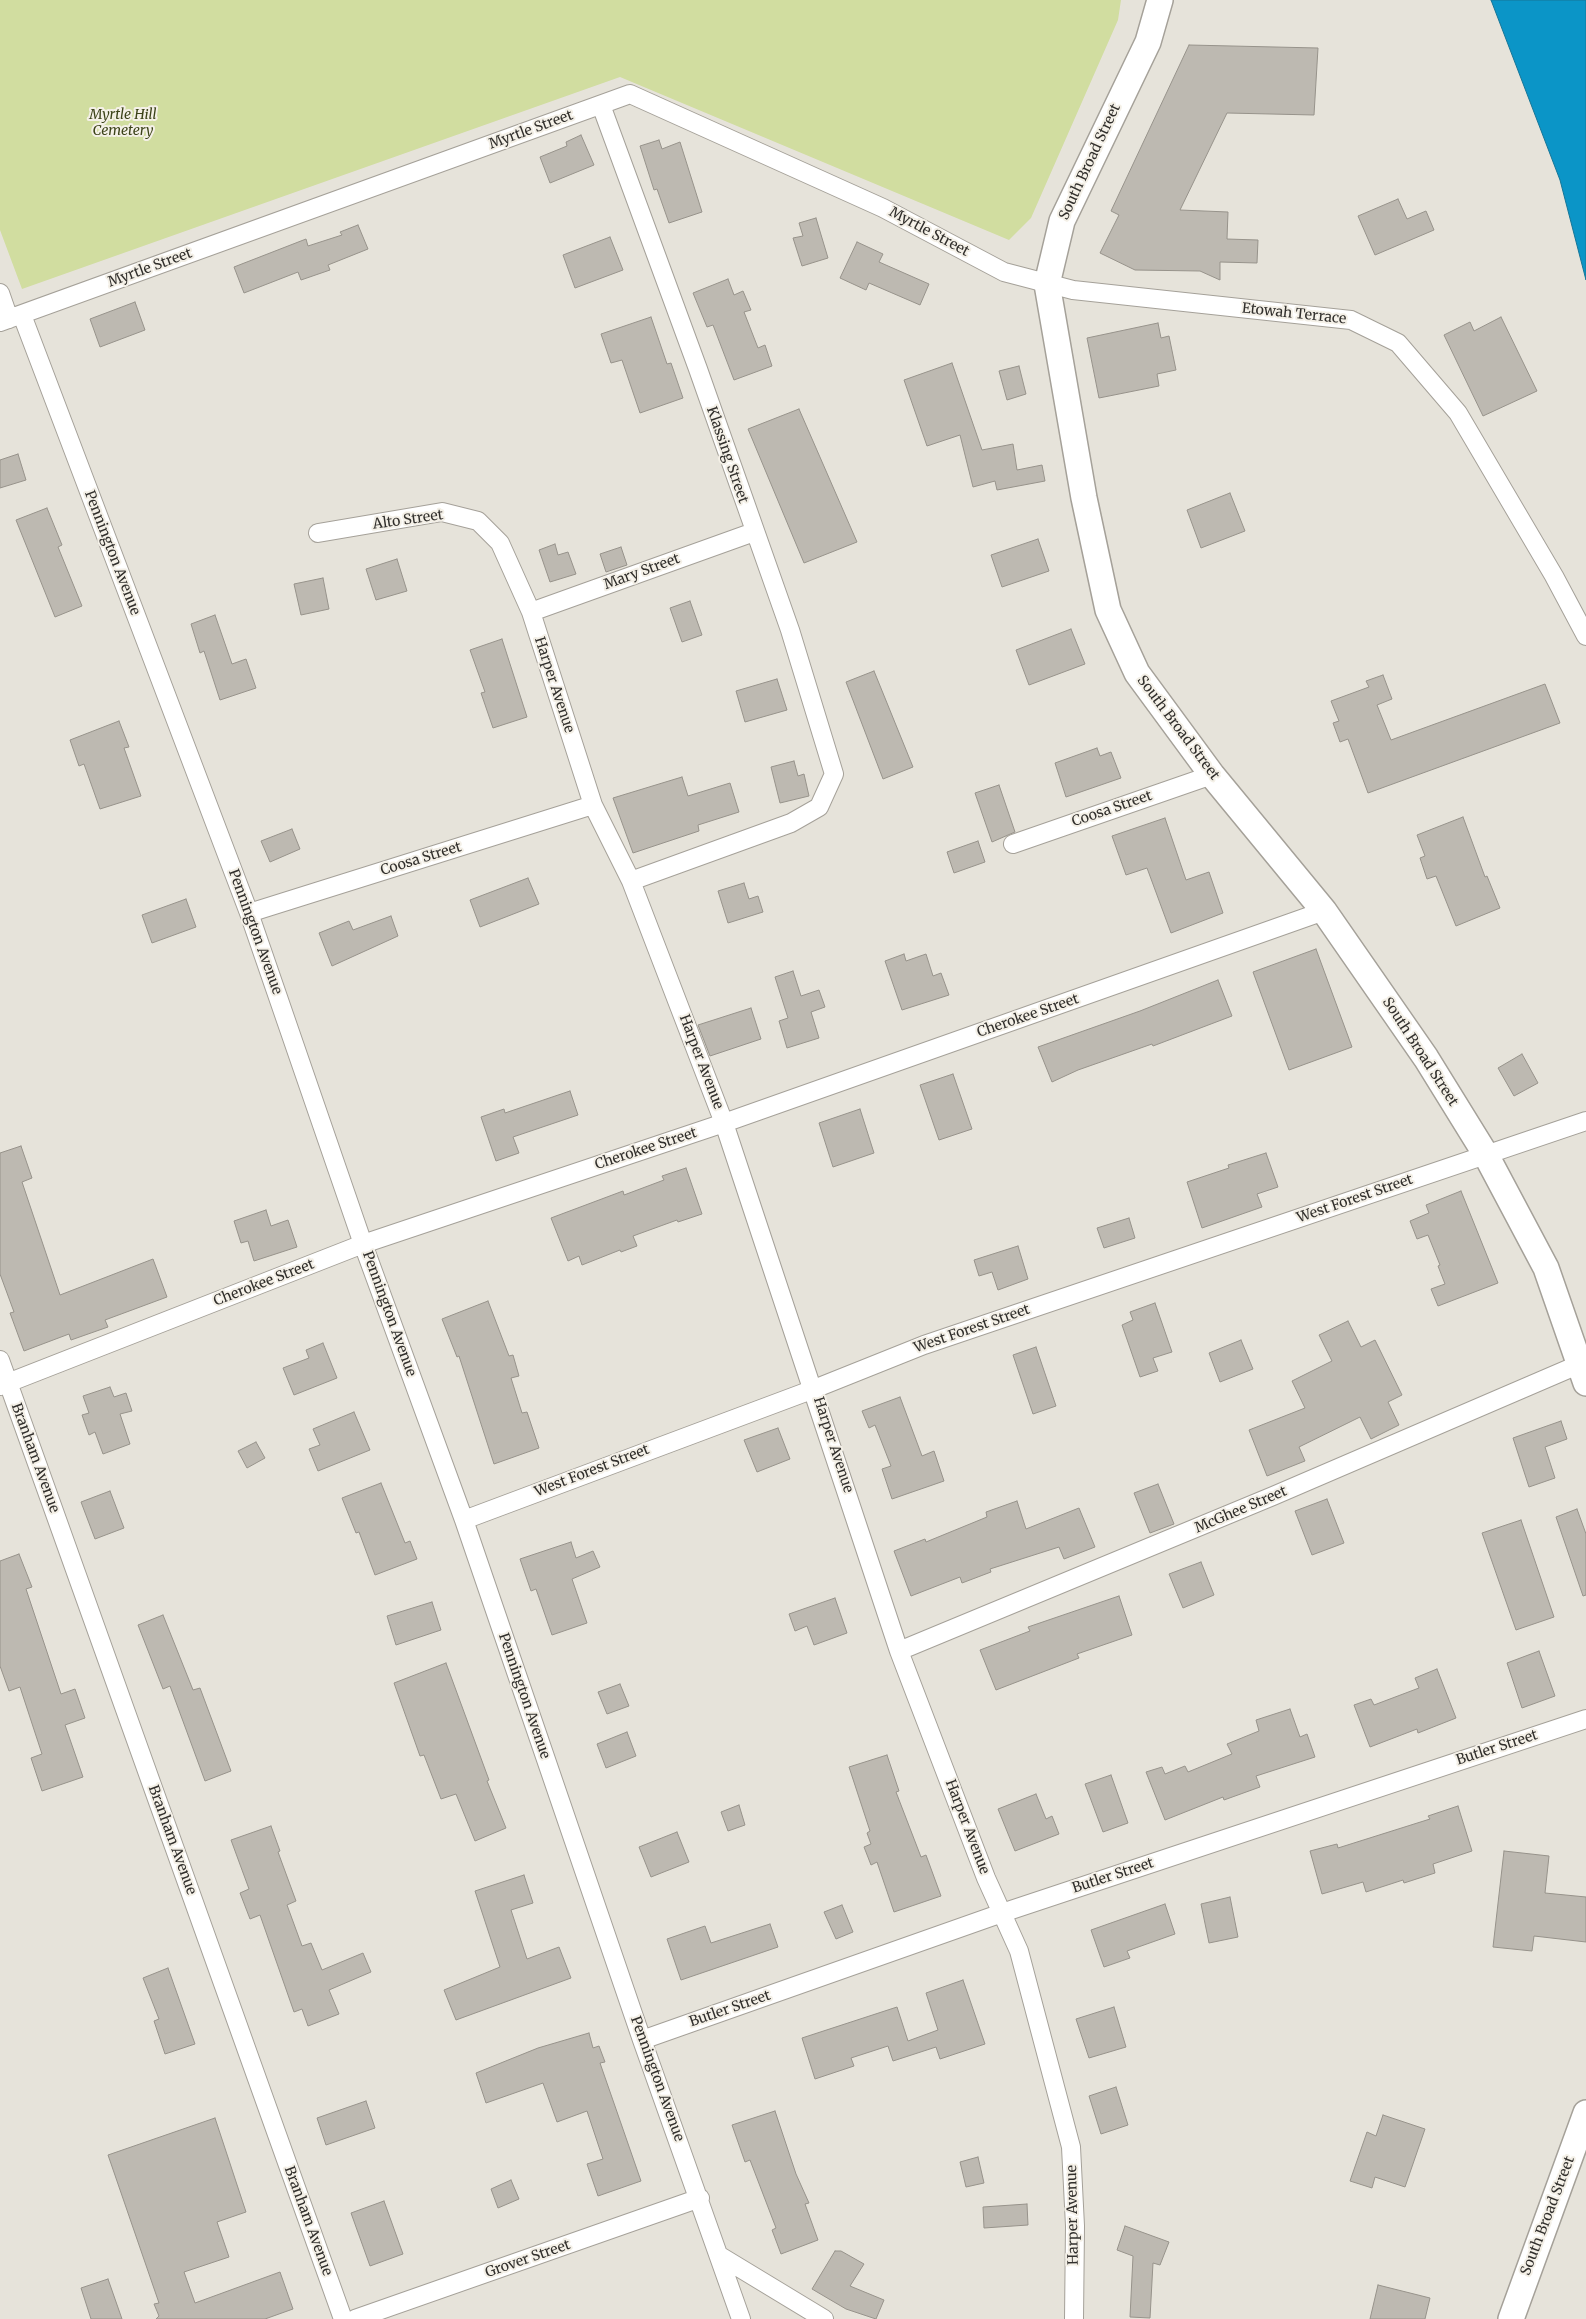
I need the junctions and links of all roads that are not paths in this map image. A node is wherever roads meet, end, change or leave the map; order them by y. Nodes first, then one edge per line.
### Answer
1 (1160, 0) edge
2 (601, 105) junction
3 (1047, 284) junction
4 (0, 293) edge
5 (10, 319) edge
6 (318, 532) dead end
7 (754, 532) junction
8 (520, 587) joint
9 (531, 612) junction
10 (1586, 636) edge
11 (1212, 775) junction
12 (593, 805) junction
13 (1013, 844) dead end
14 (631, 881) junction
15 (1324, 911) junction
16 (249, 913) junction
17 (1586, 1121) edge
18 (724, 1123) junction
19 (1486, 1155) junction
20 (363, 1244) junction
21 (0, 1360) edge
22 (1583, 1374) edge
23 (4, 1384) edge
24 (814, 1389) junction
25 (464, 1520) junction
26 (900, 1651) junction
27 (1586, 1719) edge
28 (1002, 1912) junction
29 (642, 2040) junction
30 (1586, 2113) edge
31 (700, 2198) junction
32 (720, 2256) junction
33 (343, 2319) edge
34 (355, 2319) edge
35 (742, 2319) edge
36 (824, 2319) edge
37 (1074, 2319) edge
38 (1511, 2319) edge

1 - 3 main road, South Broad Street
2 - 3 street, Myrtle Street
2 - 5 street, Myrtle Street
2 - 7 street, Klassing Street
3 - 10 street, Etowah Terrace
3 - 11 main road, South Broad Street
4 - 5 street, Pennington Avenue
5 - 16 street, Pennington Avenue
6 - 8 street, Alto Street
7 - 9 street, Mary Street
7 - 14 street, Klassing Street
8 - 9 street, Harper Avenue
9 - 12 street, Harper Avenue
11 - 13 street, Coosa Street
11 - 15 main road, South Broad Street
12 - 14 street, Harper Avenue
12 - 16 street, Coosa Street
14 - 18 street, Harper Avenue
15 - 18 street, Cherokee Street
15 - 19 main road, South Broad Street
16 - 20 street, Pennington Avenue
17 - 19 street, West Forest Street
18 - 20 street, Cherokee Street
18 - 24 street, Harper Avenue
19 - 22 main road, South Broad Street
19 - 24 street, West Forest Street
20 - 23 street, Cherokee Street
20 - 25 street, Pennington Avenue
21 - 23 street, Branham Avenue
22 - 26 street, McGhee Street
23 - 33 street, Branham Avenue
24 - 25 street, West Forest Street
24 - 26 street, Harper Avenue
25 - 29 street, Pennington Avenue
26 - 28 street, Harper Avenue
27 - 28 street, Butler Street
28 - 29 street, Butler Street
28 - 37 street, Harper Avenue
29 - 31 street, Pennington Avenue
30 - 38 main road, South Broad Street
31 - 32 street, Pennington Avenue
31 - 34 street, Grover Street
32 - 35 street, Pennington Avenue
32 - 36 street

